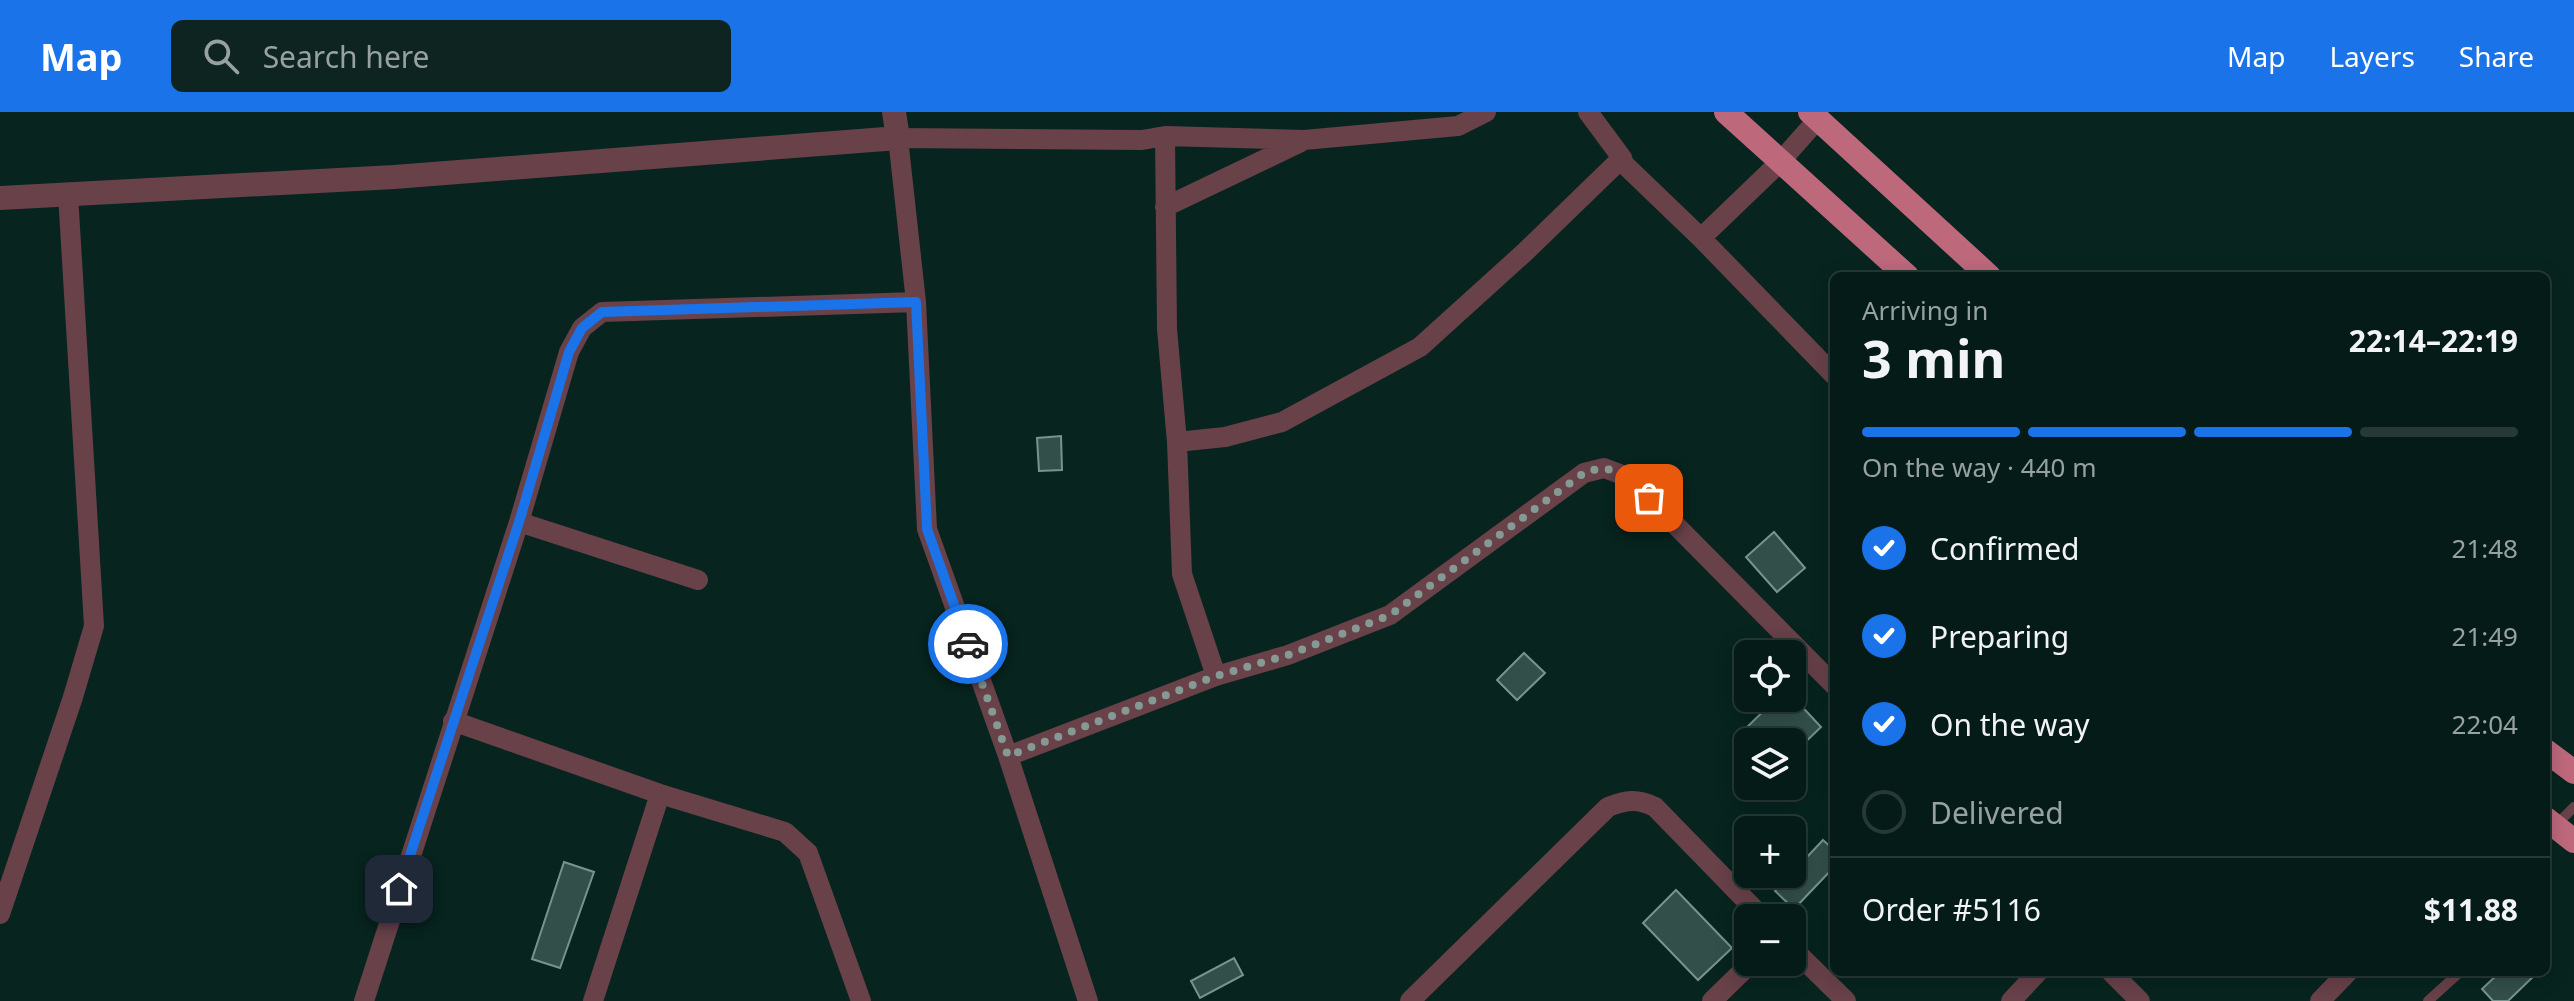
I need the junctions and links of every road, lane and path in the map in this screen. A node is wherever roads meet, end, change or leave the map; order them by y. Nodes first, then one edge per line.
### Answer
1 (894, 112) edge
2 (1486, 112) edge
3 (1588, 112) edge
4 (1726, 112) edge
5 (1814, 116) edge
6 (1165, 136) junction
7 (898, 138) junction
8 (1304, 140) junction
9 (1622, 158) junction
10 (1780, 162) junction
11 (68, 194) junction
12 (0, 198) edge
13 (1165, 207) junction
14 (1701, 238) junction
15 (1903, 272) edge
16 (1985, 272) edge
17 (916, 302) junction
18 (1830, 371) edge
19 (1177, 442) junction
20 (519, 522) junction
21 (698, 580) dead end
22 (1216, 676) junction
23 (1830, 681) edge
24 (453, 721) junction
25 (2550, 754) edge
26 (1008, 756) junction
27 (2574, 772) edge
28 (660, 794) junction
29 (2574, 807) edge
30 (2558, 829) edge
31 (1749, 904) edge
32 (0, 914) edge
33 (1806, 962) edge
34 (1738, 976) edge
35 (2034, 976) edge
36 (2115, 976) edge
37 (2344, 976) edge
38 (2456, 976) edge
39 (364, 1001) edge
40 (593, 1001) edge
41 (861, 1001) edge
42 (1088, 1001) edge
43 (1410, 1001) edge
44 (1712, 1001) edge
45 (1846, 1001) edge
46 (2011, 1001) edge
47 (2140, 1001) edge
48 (2320, 1001) edge
49 (2428, 1001) edge

1 - 7 street
2 - 8 street
3 - 9 street
4 - 10 highway
5 - 10 street
5 - 16 highway
6 - 7 street
6 - 8 street
6 - 13 street
7 - 11 street
7 - 17 street
8 - 13 street
9 - 14 street
9 - 19 street
10 - 14 street
10 - 15 highway
11 - 12 street
11 - 32 street
13 - 19 street
14 - 18 street
17 - 20 street
17 - 26 street
19 - 22 street
20 - 21 street
20 - 24 street
22 - 23 street
22 - 26 street
24 - 28 street
24 - 39 street
25 - 27 highway
26 - 42 street
28 - 40 street
28 - 41 street
29 - 30 lane
31 - 43 street
33 - 45 street
34 - 44 street
35 - 46 street
36 - 47 street
37 - 48 street
38 - 49 lane

